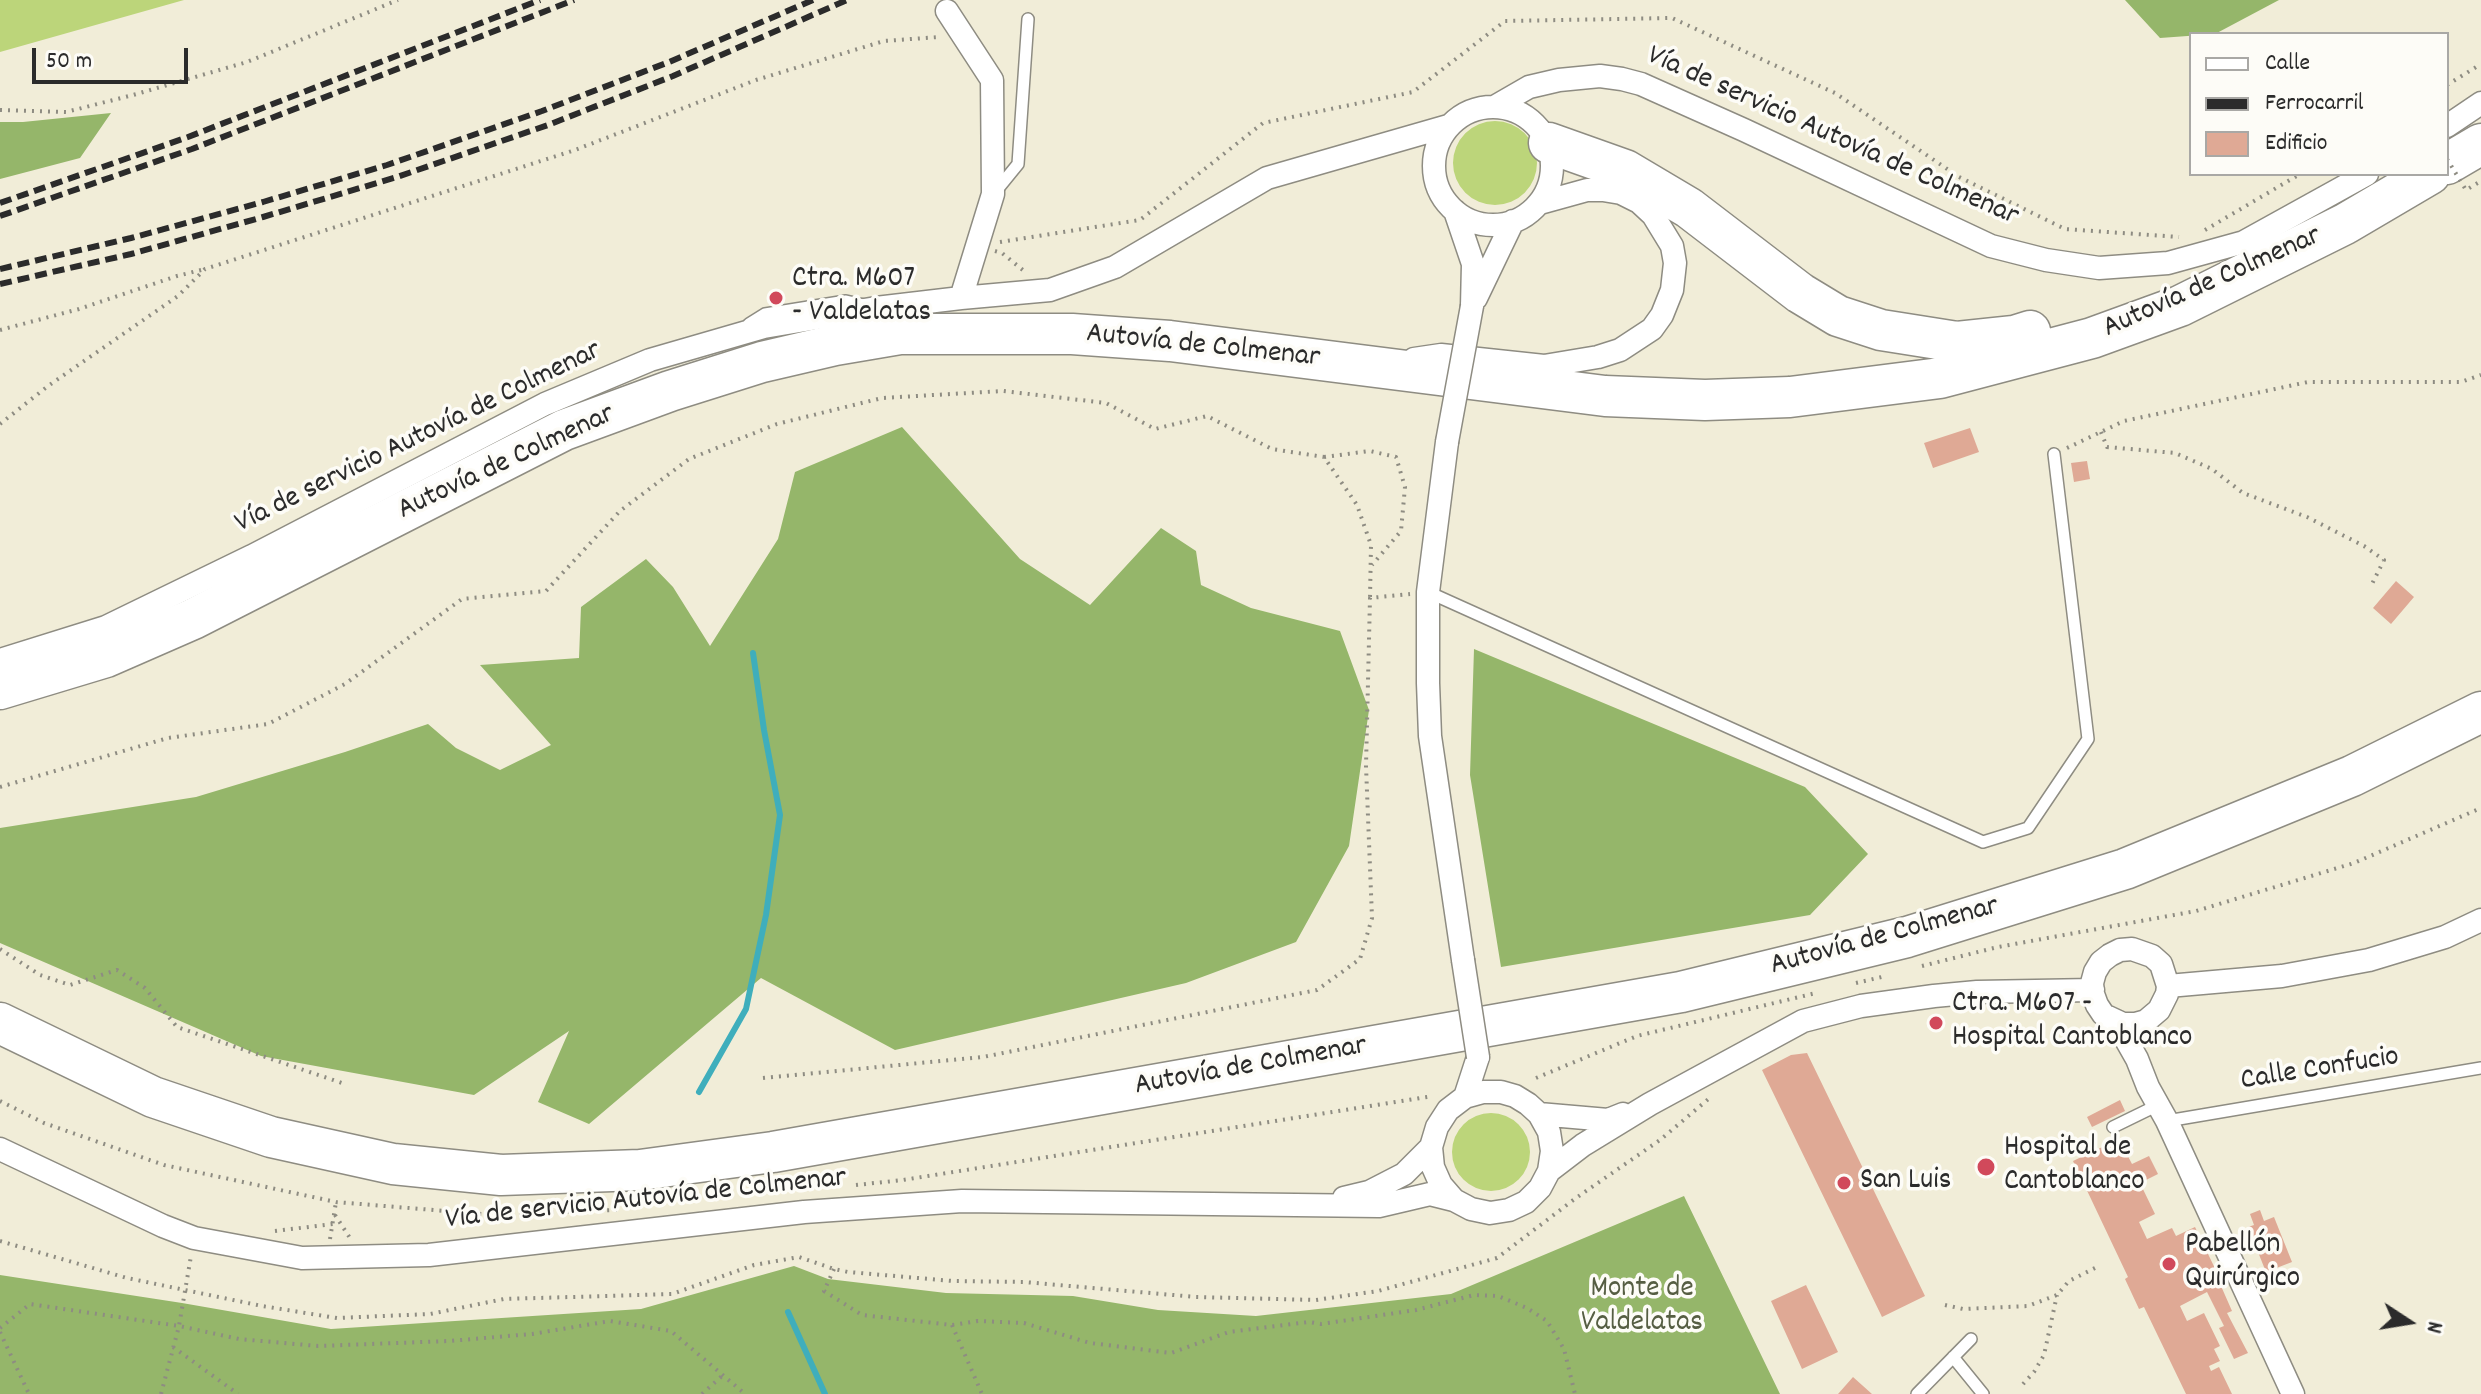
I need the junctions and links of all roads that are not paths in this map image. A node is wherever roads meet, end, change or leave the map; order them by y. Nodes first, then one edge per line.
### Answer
1 (947, 11) dead end
2 (1028, 19) dead end
3 (2481, 103) edge
4 (1496, 106) junction
5 (2449, 125) edge
6 (1448, 126) junction
7 (1549, 143) junction
8 (2481, 144) edge
9 (2449, 161) edge
10 (2363, 176) edge
11 (2427, 176) edge
12 (993, 194) junction
13 (1540, 203) junction
14 (1455, 211) junction
15 (1513, 221) junction
16 (2232, 281) junction
17 (961, 298) junction
18 (1472, 306) junction
19 (1366, 366) junction
20 (2054, 454) road end
21 (1428, 592) junction
22 (0, 660) edge
23 (0, 689) edge
24 (2481, 712) edge
25 (2481, 920) edge
26 (2168, 986) junction
27 (2093, 990) junction
28 (2108, 1017) junction
29 (2146, 1021) junction
30 (0, 1023) edge
31 (1478, 1057) junction
32 (2137, 1059) junction
33 (2481, 1068) edge
34 (1501, 1092) junction
35 (1465, 1097) junction
36 (1650, 1104) junction
37 (2162, 1113) junction
38 (1539, 1114) junction
39 (2113, 1127) dead end
40 (1431, 1147) junction
41 (0, 1149) edge
42 (1549, 1171) junction
43 (1454, 1200) junction
44 (1319, 1205) junction
45 (1971, 1339) dead end
46 (1953, 1357) junction
47 (1917, 1394) edge
48 (1983, 1394) edge
49 (2293, 1394) edge

1 - 12 street
2 - 12 lane
3 - 5 street
4 - 6 street
4 - 7 street
4 - 10 street, Vía de servicio Autovía de Colmenar
6 - 14 street
6 - 17 street, Vía de servicio Autovía de Colmenar
7 - 13 street
7 - 16 highway
8 - 9 highway
11 - 16 highway, Autovía de Colmenar
12 - 17 street
13 - 15 street
13 - 19 street
14 - 15 street
14 - 18 street
15 - 18 street
16 - 19 highway, Autovía de Colmenar
17 - 22 street, Vía de servicio Autovía de Colmenar
18 - 21 street, bridge
19 - 23 highway, Autovía de Colmenar
20 - 21 lane
21 - 31 street, bridge
24 - 30 highway, Autovía de Colmenar
25 - 26 street
26 - 27 street
26 - 29 street
27 - 28 street
27 - 36 street
28 - 29 street
28 - 32 street
29 - 32 street
31 - 34 street
31 - 35 street
32 - 37 street
33 - 37 lane, Calle Confucio
34 - 35 street
34 - 38 street
35 - 40 street
36 - 38 street
36 - 42 street
37 - 39 lane, Calle Confucio
37 - 49 street
38 - 42 street
40 - 43 street
40 - 44 street
41 - 44 street, Vía de servicio Autovía de Colmenar
42 - 43 street
43 - 44 street
45 - 46 lane
46 - 47 lane
46 - 48 lane

